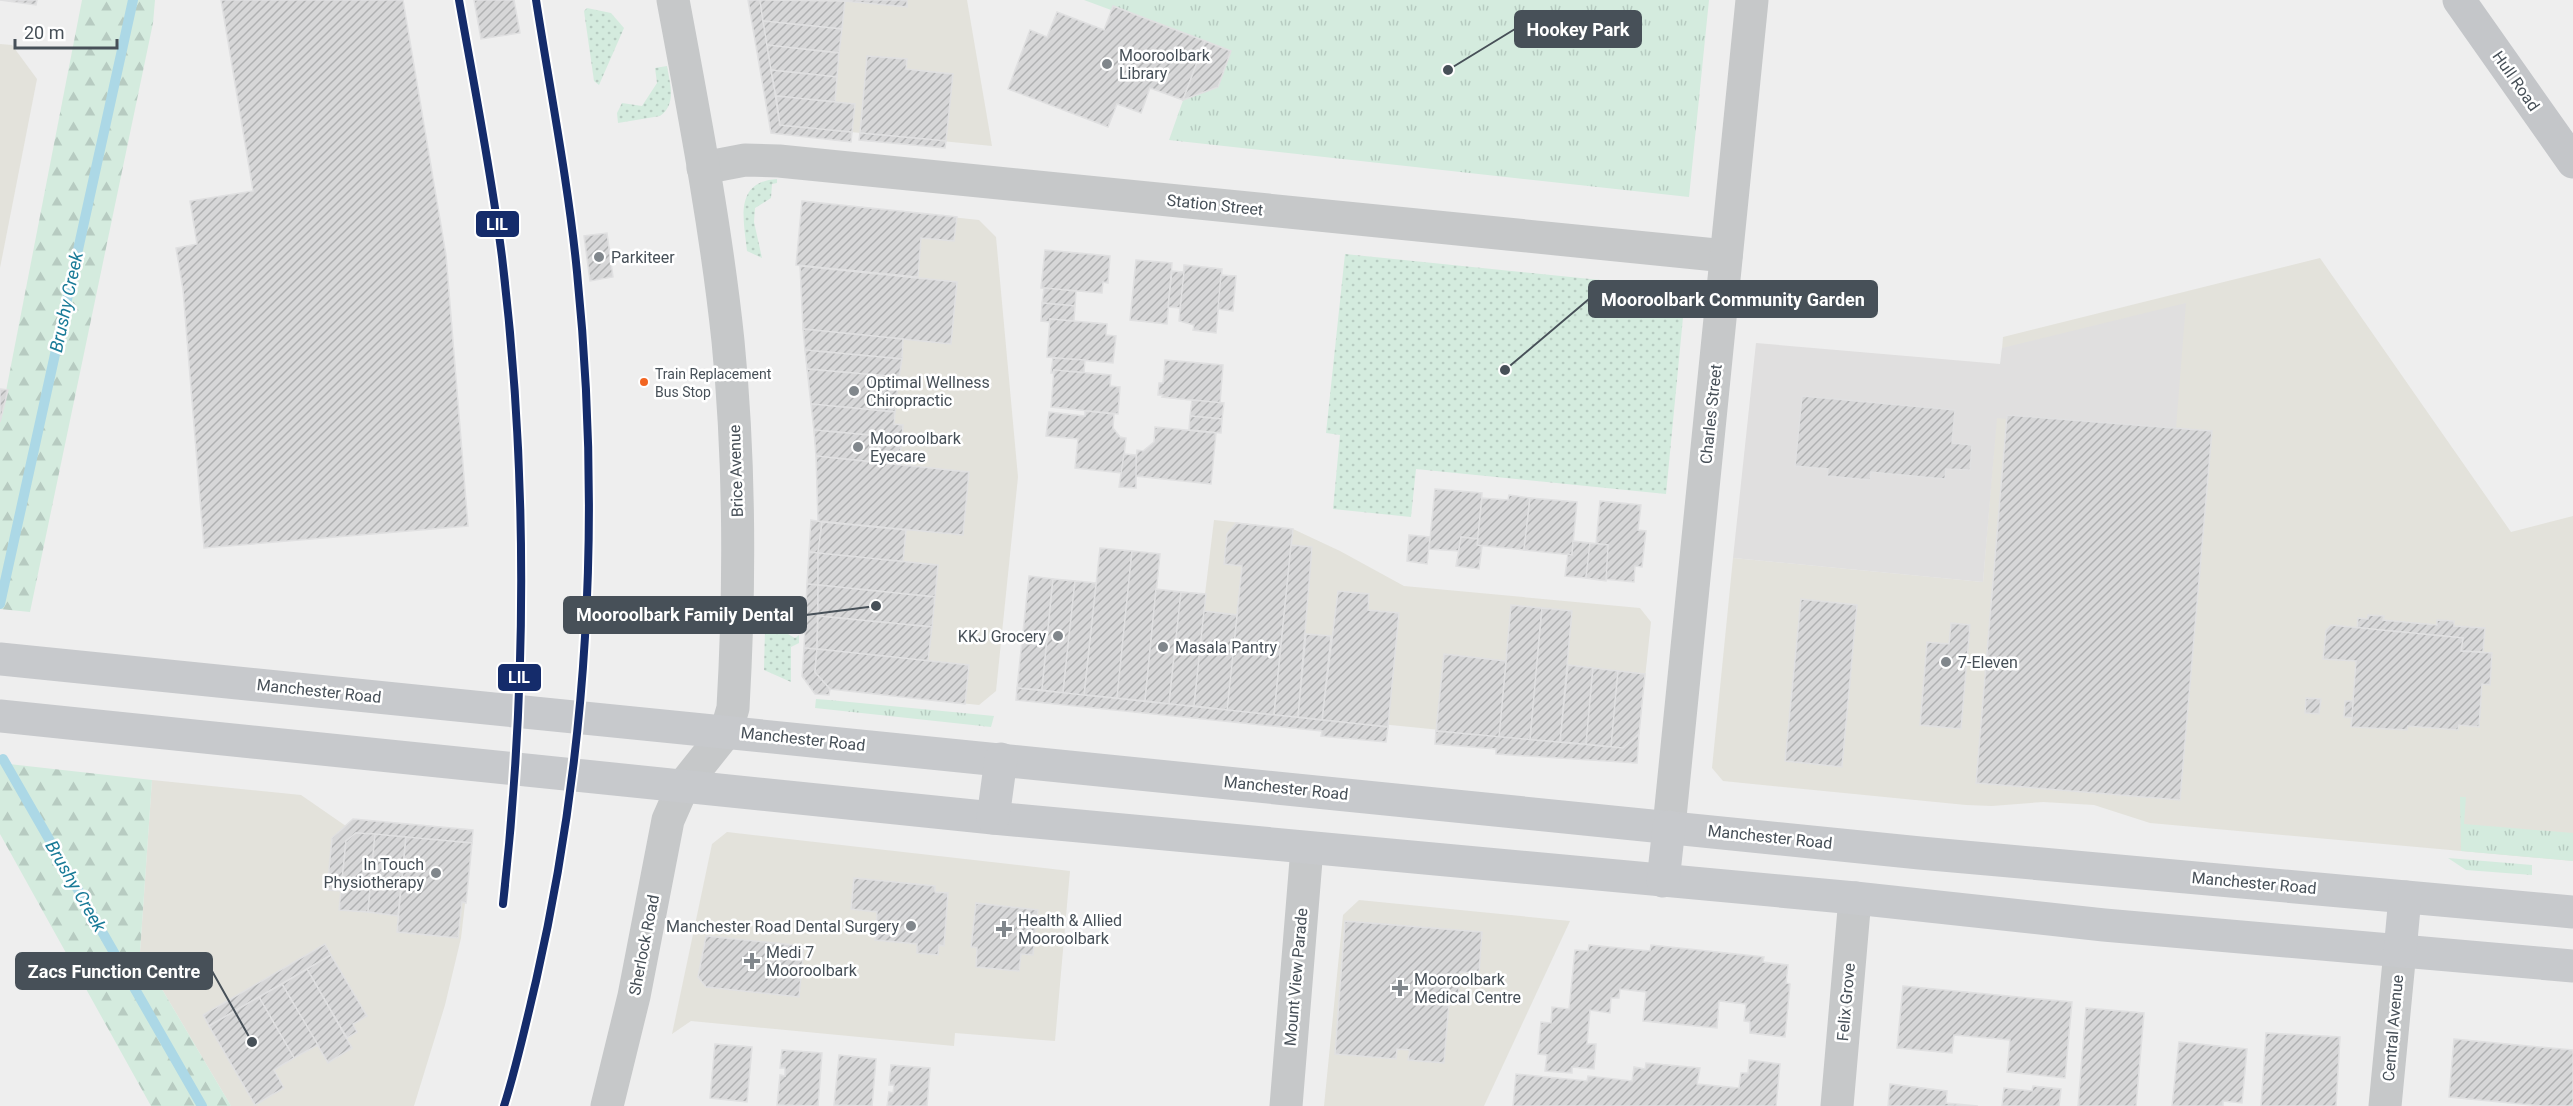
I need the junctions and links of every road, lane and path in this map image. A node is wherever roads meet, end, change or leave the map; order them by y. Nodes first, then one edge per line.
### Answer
1 (673, 0) edge
2 (1752, 0) edge
3 (2459, 0) edge
4 (2573, 162) edge
5 (703, 168) junction
6 (1726, 256) junction
7 (0, 659) edge
8 (0, 716) edge
9 (726, 732) junction
10 (1001, 759) junction
11 (683, 786) junction
12 (993, 818) junction
13 (1669, 827) junction
14 (1307, 848) junction
15 (1664, 881) junction
16 (2404, 897) junction
17 (1855, 898) junction
18 (2573, 912) edge
19 (2400, 951) junction
20 (2573, 966) edge
21 (607, 1106) edge
22 (1286, 1106) edge
23 (1837, 1106) edge
24 (2385, 1106) edge

1 - 5 street, Brice Avenue
2 - 6 street, Charles Street
3 - 4 main road, Hull Road
5 - 6 street, Station Street
5 - 9 street, Brice Avenue
6 - 13 street, Charles Street
7 - 9 main road, Manchester Road
8 - 11 main road
9 - 10 main road, Manchester Road
9 - 11 street, Brice Avenue
10 - 12 main road
10 - 13 main road, Manchester Road
11 - 12 main road
11 - 21 street, Sherlock Road
12 - 14 main road
13 - 15 main road
13 - 16 main road, Manchester Road
14 - 15 main road
14 - 22 street, Mount View Parade
15 - 17 main road
16 - 18 main road, Manchester Road
16 - 19 main road
17 - 19 main road
17 - 23 street, Felix Grove
19 - 20 main road
19 - 24 street, Central Avenue

